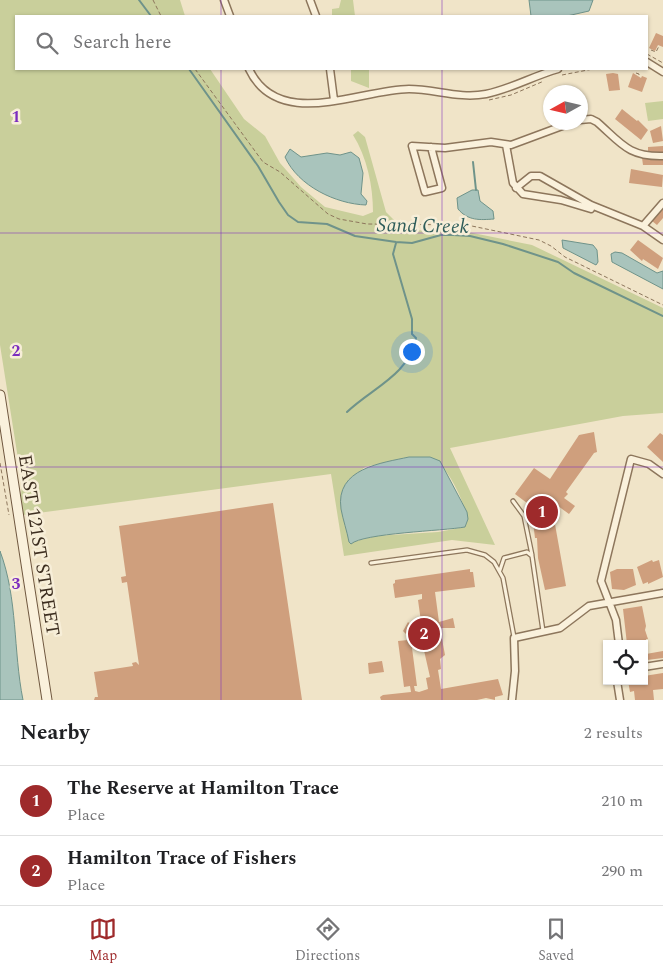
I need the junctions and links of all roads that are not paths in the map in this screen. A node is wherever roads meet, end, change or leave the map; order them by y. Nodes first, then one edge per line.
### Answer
1 (224, 0) edge
2 (310, 0) edge
3 (230, 15) edge
4 (316, 15) edge
5 (648, 63) edge
6 (250, 70) edge
7 (330, 70) edge
8 (555, 70) edge
9 (663, 72) edge
10 (334, 100) junction
11 (588, 119) edge
12 (553, 130) edge
13 (506, 145) junction
14 (431, 147) junction
15 (663, 156) edge
16 (516, 188) junction
17 (663, 203) edge
18 (609, 214) junction
19 (643, 226) junction
20 (663, 240) edge
21 (0, 395) edge
22 (663, 474) edge
23 (512, 501) dead end
24 (532, 556) junction
25 (371, 563) dead end
26 (500, 570) junction
27 (663, 593) edge
28 (608, 602) junction
29 (544, 632) junction
30 (514, 638) junction
31 (618, 640) edge
32 (663, 664) edge
33 (648, 666) edge
34 (618, 685) edge
35 (47, 700) edge
36 (512, 700) edge
37 (620, 700) edge

1 - 3 street
2 - 4 street
5 - 9 street
6 - 10 street
7 - 10 street
8 - 10 street
11 - 15 street
12 - 13 street
13 - 14 street
13 - 16 street
14 - 14 street
16 - 18 street
16 - 18 street
17 - 19 street
18 - 19 street
19 - 20 street
21 - 35 street, EAST 121ST STREET
22 - 28 street
23 - 24 lane
24 - 26 lane
24 - 29 lane
25 - 26 lane
26 - 30 lane
27 - 28 street
28 - 29 street
28 - 31 street
29 - 30 street
30 - 36 street
32 - 33 street
34 - 37 street

